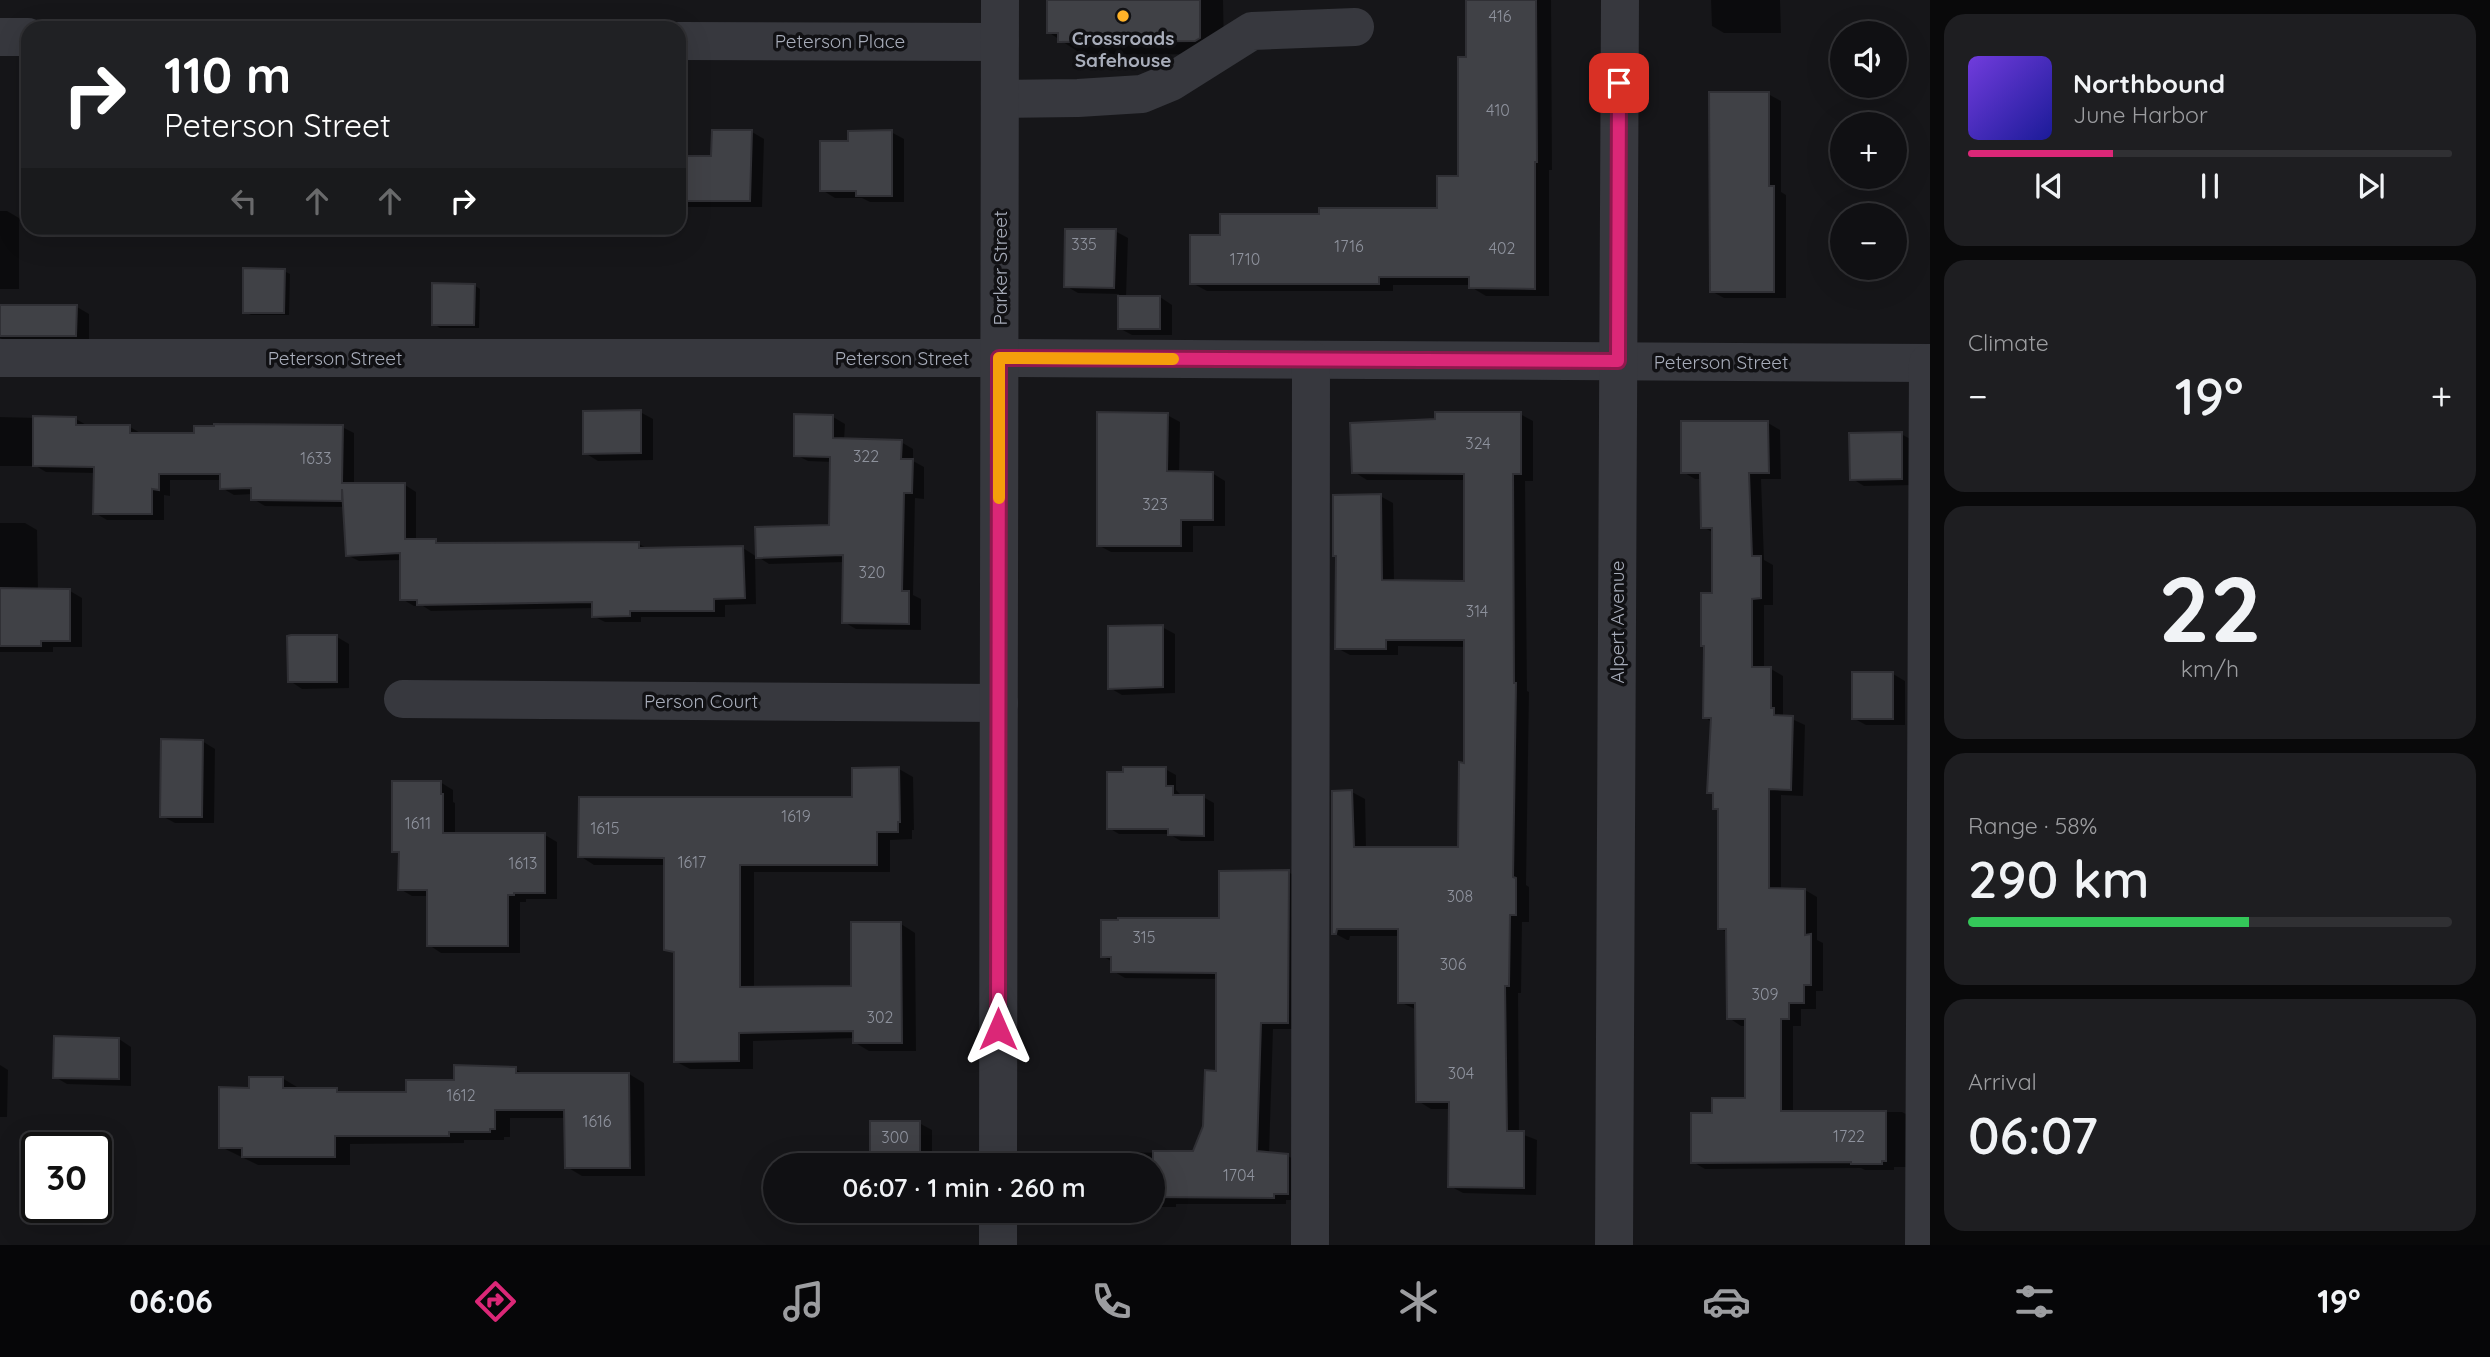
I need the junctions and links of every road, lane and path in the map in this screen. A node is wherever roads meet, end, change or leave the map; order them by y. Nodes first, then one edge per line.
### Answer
1 (1000, 0) edge
2 (1620, 0) edge
3 (1355, 27) dead end
4 (0, 37) edge
5 (21, 37) edge
6 (686, 41) edge
7 (1000, 42) junction
8 (1000, 99) junction
9 (0, 358) edge
10 (999, 358) junction
11 (1311, 360) junction
12 (1618, 361) junction
13 (1929, 363) edge
14 (403, 699) dead end
15 (999, 703) junction
16 (998, 1153) edge
17 (998, 1223) edge
18 (998, 1245) edge
19 (1310, 1245) edge
20 (1614, 1245) edge
21 (1924, 1245) edge

1 - 7 street, Parker Street
2 - 12 street, Alpert Avenue
3 - 8 street
4 - 5 street
6 - 7 street, Peterson Place
7 - 8 street, Parker Street
8 - 10 street, Parker Street
9 - 10 street, Peterson Street
10 - 11 street, Peterson Street
10 - 15 street, Parker Street
11 - 12 street, Peterson Street
11 - 19 street
12 - 13 street, Peterson Street
12 - 20 street, Alpert Avenue
13 - 21 street
14 - 15 street, Person Court
15 - 16 street, Parker Street
17 - 18 street

